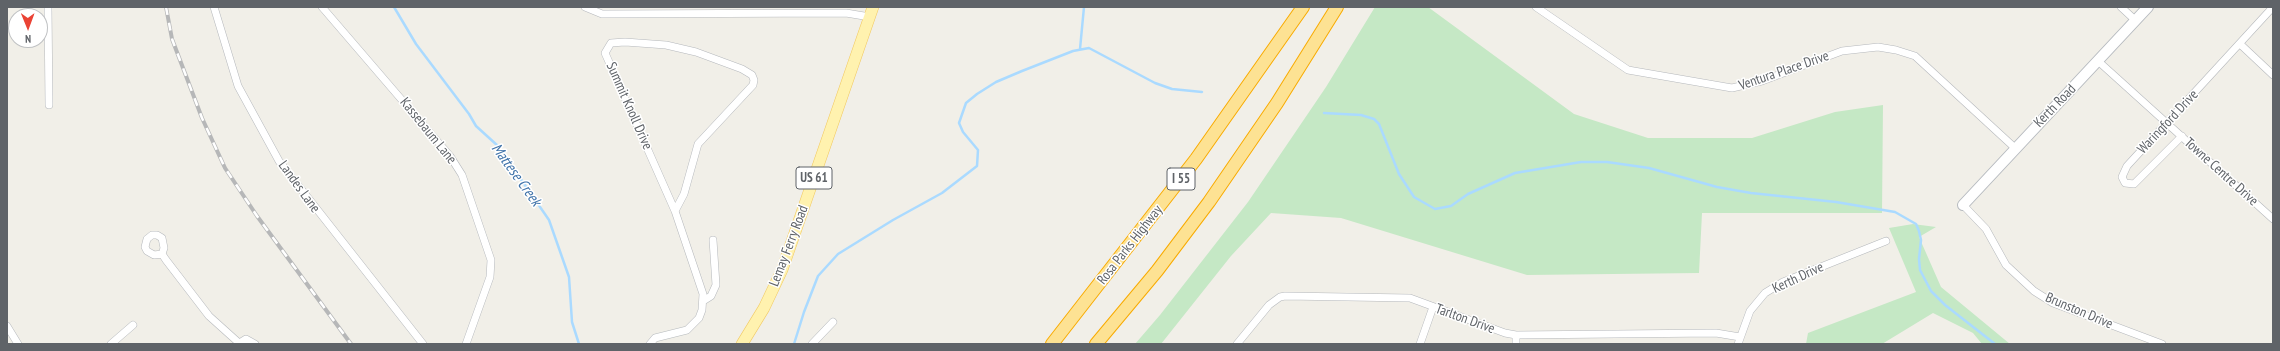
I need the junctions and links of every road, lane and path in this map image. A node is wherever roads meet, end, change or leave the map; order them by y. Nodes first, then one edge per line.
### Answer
1 (48, 7) edge
2 (214, 7) edge
3 (322, 7) edge
4 (585, 7) edge
5 (1302, 7) edge
6 (1337, 7) edge
7 (1536, 7) edge
8 (2120, 7) edge
9 (2148, 7) edge
10 (2273, 7) edge
11 (654, 10) edge
12 (872, 12) edge
13 (2135, 20) junction
14 (2240, 44) junction
15 (2098, 61) junction
16 (2273, 74) edge
17 (49, 105) dead end
18 (2167, 123) junction
19 (2182, 136) junction
20 (2015, 148) junction
21 (1963, 205) joint
22 (675, 211) junction
23 (2273, 219) edge
24 (712, 240) dead end
25 (1886, 241) dead end
26 (162, 254) dead end
27 (703, 301) junction
28 (1433, 307) junction
29 (833, 322) dead end
30 (133, 325) dead end
31 (7, 326) edge
32 (1516, 335) junction
33 (1607, 335) junction
34 (1739, 340) edge
35 (238, 343) edge
36 (18, 344) edge
37 (111, 344) edge
38 (255, 344) edge
39 (423, 344) edge
40 (466, 344) edge
41 (650, 344) edge
42 (742, 344) edge
43 (812, 344) edge
44 (1052, 344) edge
45 (1096, 344) edge
46 (1237, 344) edge
47 (1420, 344) edge
48 (1516, 344) edge
49 (1607, 344) edge
50 (2162, 344) edge

1 - 17 street
2 - 39 street, Landes Lane
3 - 40 street, Kassebaum Lane
4 - 11 street
5 - 44 highway, Rosa Parks Highway / I 55
6 - 45 highway, I 55
7 - 20 street, Ventura Place Drive
8 - 13 street
9 - 13 street, Kerth Road
10 - 14 street, Waringford Drive
11 - 12 street
12 - 42 main road, Lemay Ferry Road / US 61
13 - 15 street, Kerth Road
14 - 16 street
14 - 18 street, Waringford Drive
15 - 18 street, Towne Centre Drive
15 - 20 street, Kerth Road
18 - 19 street, Towne Centre Drive
18 - 19 street, Waringford Drive
19 - 23 street, Towne Centre Drive
20 - 21 street, Kerth Road
21 - 50 street, Brunston Drive
22 - 22 street, Summit Knoll Drive
22 - 27 street, Summit Knoll Drive
24 - 27 street
25 - 34 street, Kerth Drive
26 - 35 street
27 - 41 street, Summit Knoll Drive
28 - 32 street, Tarlton Drive
28 - 46 street, Tarlton Drive
28 - 47 street
29 - 43 street
30 - 37 street
31 - 36 street
32 - 33 street, Tarlton Drive
32 - 48 street
33 - 34 street, Tarlton Drive
33 - 49 street
35 - 38 street

